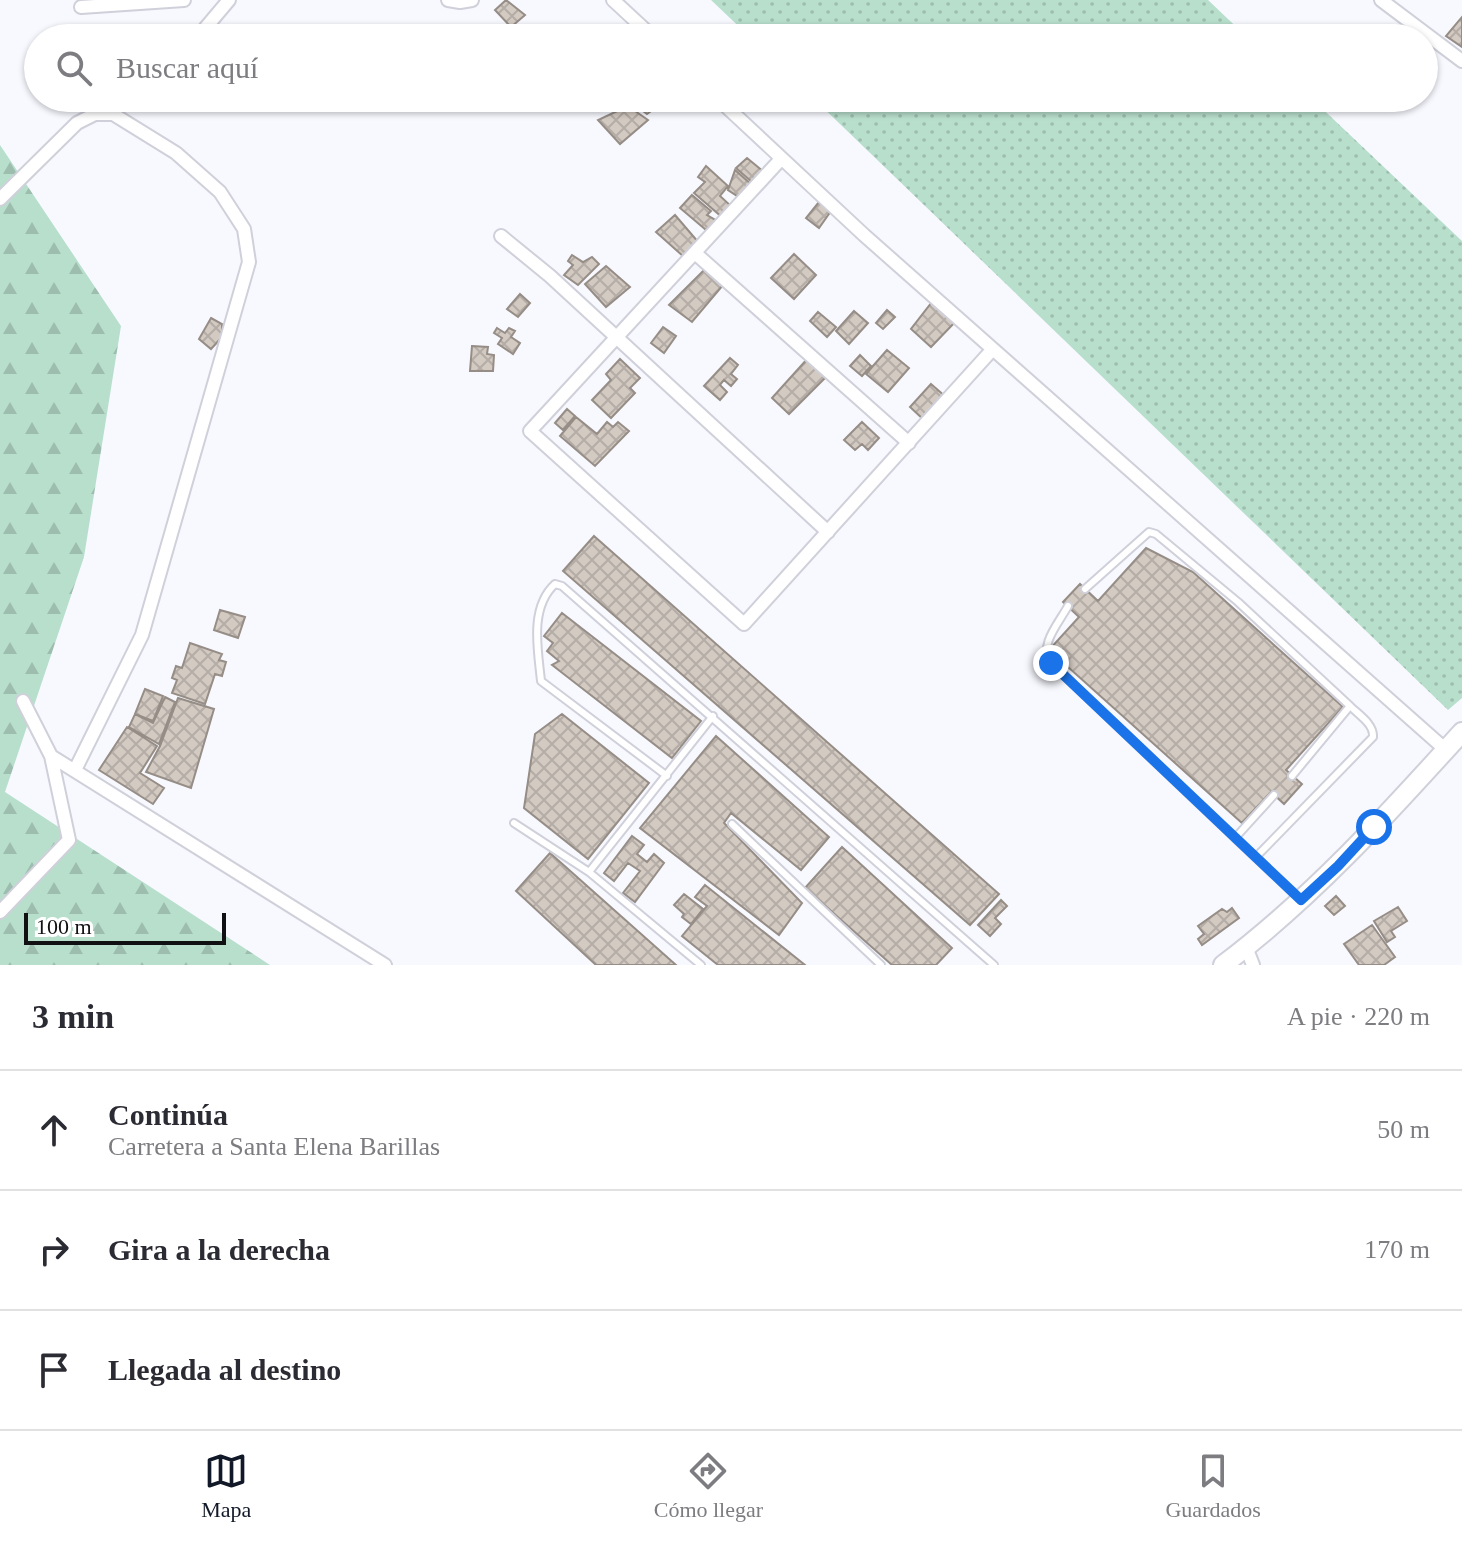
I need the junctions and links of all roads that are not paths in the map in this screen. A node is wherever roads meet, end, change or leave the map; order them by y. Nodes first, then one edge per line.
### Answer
1 (184, 0) edge
2 (229, 0) edge
3 (448, 0) edge
4 (472, 0) edge
5 (613, 0) edge
6 (1381, 0) edge
7 (81, 7) dead end
8 (209, 24) edge
9 (639, 24) edge
10 (1413, 24) edge
11 (1438, 43) edge
12 (1462, 61) edge
13 (732, 112) edge
14 (781, 159) junction
15 (0, 199) edge
16 (501, 236) dead end
17 (695, 253) junction
18 (615, 338) junction
19 (992, 350) junction
20 (909, 443) junction
21 (828, 532) junction
22 (1085, 589) dead end
23 (1068, 606) dead end
24 (23, 701) dead end
25 (1350, 706) junction
26 (713, 716) junction
27 (1462, 732) edge
28 (1446, 750) junction
29 (51, 756) junction
30 (75, 770) junction
31 (667, 776) junction
32 (1292, 776) dead end
33 (1274, 795) dead end
34 (514, 823) dead end
35 (732, 824) dead end
36 (1235, 838) junction
37 (1256, 857) junction
38 (589, 872) junction
39 (1301, 900) junction
40 (0, 912) edge
41 (1250, 956) edge
42 (385, 965) edge
43 (701, 965) edge
44 (881, 965) edge
45 (994, 965) edge
46 (1223, 965) edge

1 - 7 street
2 - 8 street
3 - 4 street
5 - 9 street
6 - 10 street
11 - 12 street
13 - 14 street
14 - 17 street
14 - 19 street
15 - 30 street
16 - 18 street
17 - 18 street
17 - 20 street
18 - 21 street
18 - 21 street
19 - 20 street
19 - 28 street
20 - 21 street
22 - 25 lane
23 - 36 lane
24 - 29 street
25 - 32 lane
25 - 37 lane
26 - 31 lane
26 - 31 lane
26 - 45 lane
27 - 28 main road
28 - 39 main road
29 - 30 street
29 - 40 street
30 - 42 street
31 - 38 lane
33 - 36 lane
34 - 38 lane
35 - 44 lane
36 - 37 lane
37 - 39 lane
38 - 43 lane
39 - 41 main road
41 - 46 main road

